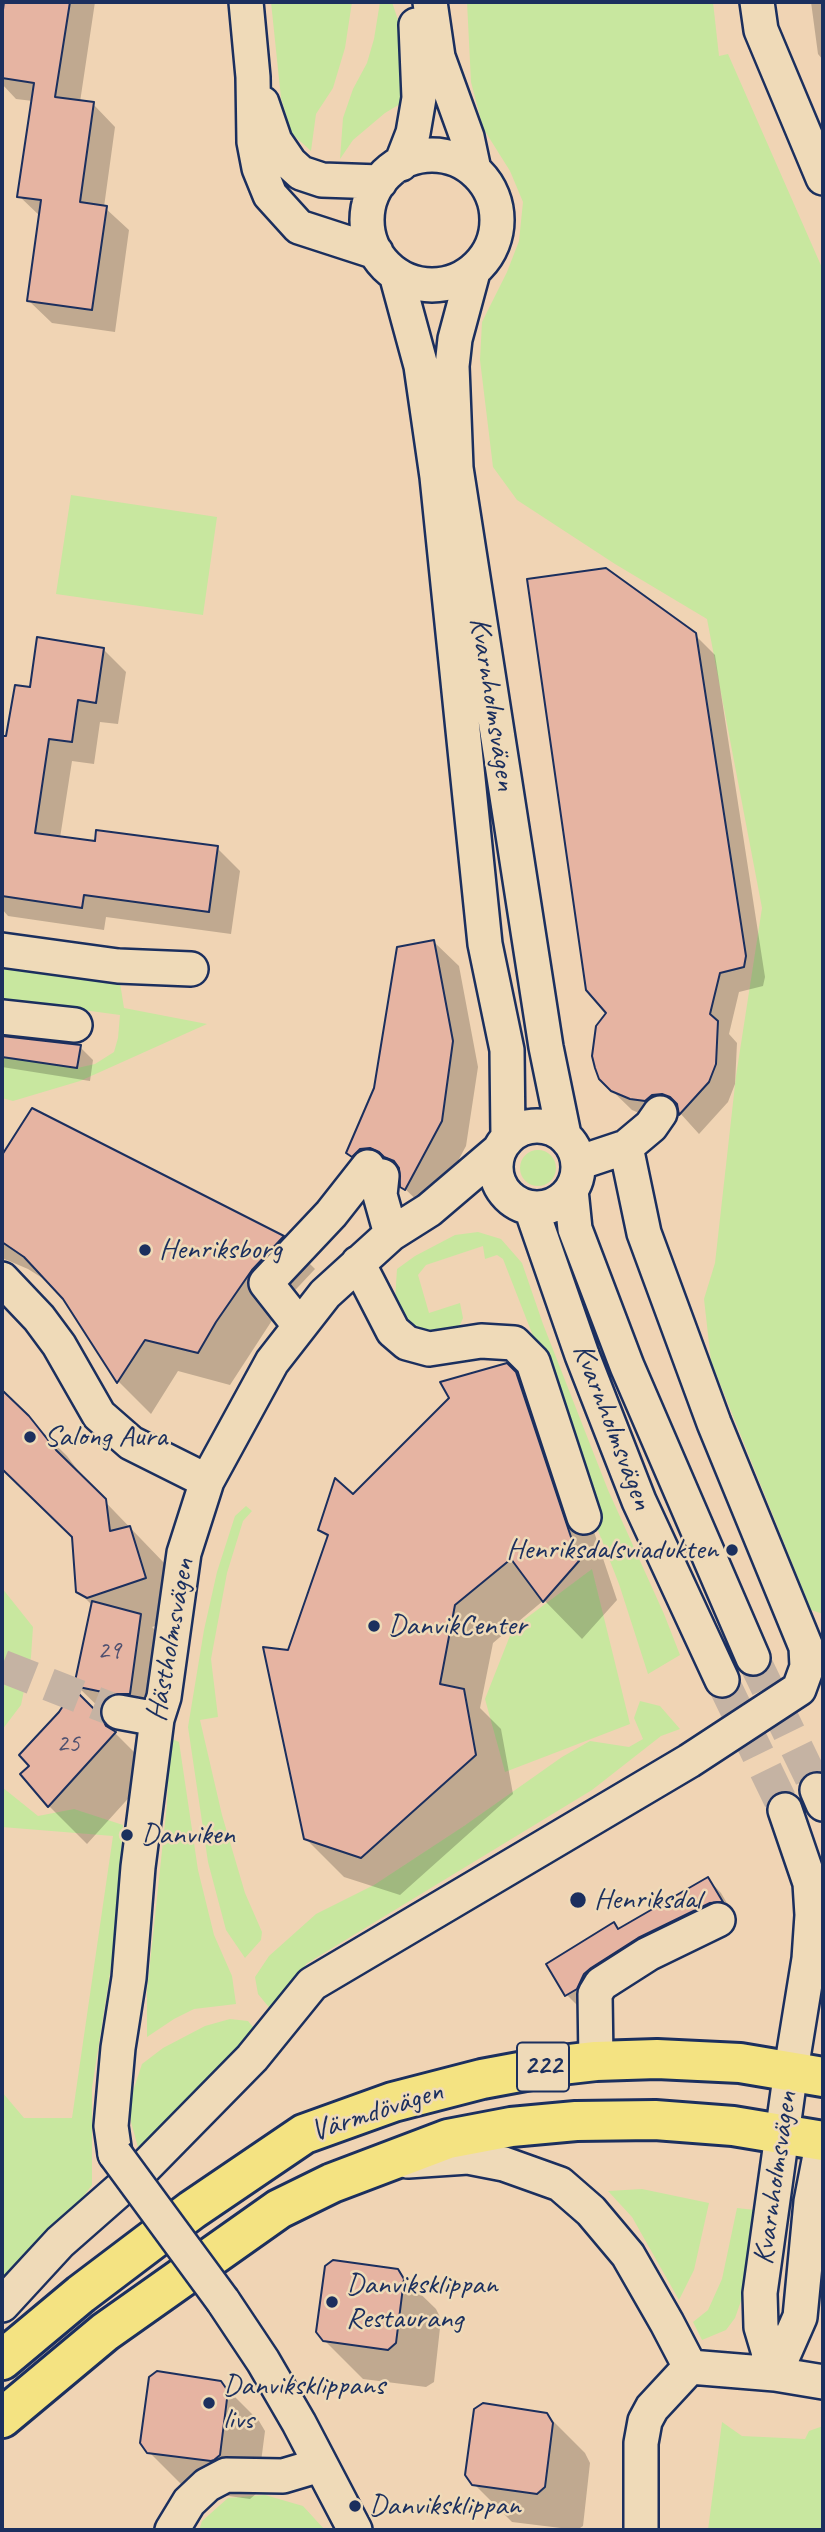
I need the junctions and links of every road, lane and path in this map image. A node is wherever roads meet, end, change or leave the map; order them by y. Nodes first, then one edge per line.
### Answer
1 (246, 2) edge
2 (417, 2) edge
3 (430, 2) edge
4 (757, 2) edge
5 (253, 78) junction
6 (474, 170) junction
7 (391, 173) junction
8 (823, 178) edge
9 (386, 263) junction
10 (472, 272) junction
11 (2, 950) edge
12 (191, 970) dead end
13 (2, 1017) edge
14 (75, 1025) dead end
15 (660, 1113) dead end
16 (503, 1144) junction
17 (626, 1147) junction
18 (571, 1163) junction
19 (520, 1203) junction
20 (429, 1210) junction
21 (391, 1234) junction
22 (358, 1263) junction
23 (2, 1279) edge
24 (299, 1325) junction
25 (207, 1481) junction
26 (584, 1517) dead end
27 (753, 1658) tunnel mouth
28 (722, 1680) tunnel mouth
29 (119, 1712) tunnel mouth
30 (157, 1719) junction
31 (785, 1810) tunnel mouth
32 (818, 1914) edge
33 (718, 1920) dead end
34 (596, 2062) junction
35 (807, 2073) edge
36 (782, 2133) junction
37 (823, 2141) edge
38 (384, 2162) junction
39 (2, 2305) edge
40 (2, 2360) edge
41 (690, 2367) junction
42 (775, 2374) junction
43 (823, 2382) edge
44 (2, 2418) edge
45 (320, 2465) junction
46 (172, 2530) edge
47 (355, 2530) edge
48 (641, 2530) edge

1 - 5 street
2 - 7 street, Kvarnholmsvägen
3 - 6 street, Kvarnholmsvägen
4 - 8 street
5 - 7 street
5 - 9 street
6 - 7 street
6 - 10 street, Kvarnholmsvägen
7 - 9 street, Kvarnholmsvägen
9 - 10 street
9 - 16 street, Kvarnholmsvägen
10 - 18 street, Kvarnholmsvägen
11 - 12 street
13 - 14 street
15 - 17 street
16 - 18 street
16 - 19 street
16 - 20 street, Hästholmsvägen
17 - 18 street
17 - 39 street
18 - 19 street
18 - 27 street, Kvarnholmsvägen
19 - 20 street, Hästholmsvägen
19 - 28 street, Kvarnholmsvägen
20 - 21 street, Hästholmsvägen
21 - 22 street, Hästholmsvägen
21 - 24 street
22 - 24 street, Hästholmsvägen
22 - 26 street
23 - 25 street
24 - 25 street, Hästholmsvägen
25 - 30 street, Hästholmsvägen
29 - 30 street
30 - 45 street, Hästholmsvägen, bridge
31 - 32 street, Kvarnholmsvägen
32 - 35 street, Kvarnholmsvägen
33 - 34 street
34 - 35 main road, Värmdövägen / 222
34 - 40 main road, Värmdövägen / 222
35 - 36 street, Kvarnholmsvägen
36 - 37 main road, Värmdövägen / 222
36 - 38 main road, Värmdövägen / 222
36 - 42 street, Kvarnholmsvägen
37 - 42 street, Kvarnholmsvägen
38 - 41 street
38 - 44 main road, Värmdövägen / 222
41 - 42 street
41 - 48 street
42 - 43 street
45 - 46 street
45 - 47 street

